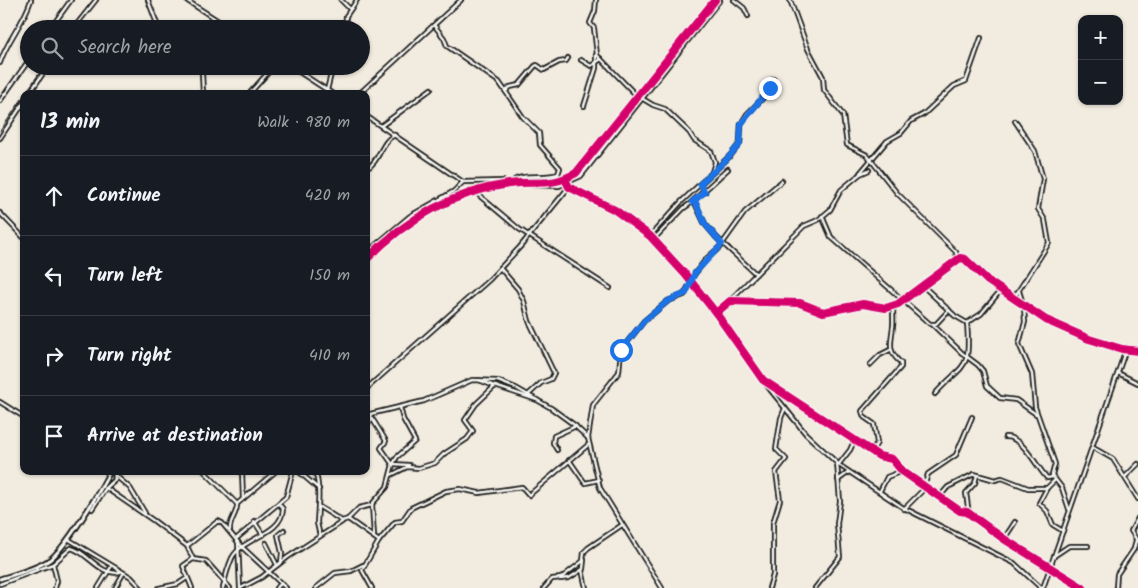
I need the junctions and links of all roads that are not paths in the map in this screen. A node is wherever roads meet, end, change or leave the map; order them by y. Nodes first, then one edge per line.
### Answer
1 (32, 0) edge
2 (71, 0) edge
3 (96, 0) edge
4 (148, 0) edge
5 (186, 0) edge
6 (341, 0) edge
7 (357, 0) edge
8 (461, 0) edge
9 (596, 0) edge
10 (715, 0) edge
11 (720, 0) edge
12 (734, 0) edge
13 (790, 0) edge
14 (350, 9) junction
15 (748, 16) dead end
16 (22, 20) edge
17 (57, 20) edge
18 (81, 20) edge
19 (156, 20) edge
20 (217, 20) edge
21 (346, 20) edge
22 (20, 24) edge
23 (434, 25) junction
24 (981, 38) dead end
25 (596, 53) junction
26 (568, 58) dead end
27 (601, 59) junction
28 (581, 60) dead end
29 (597, 61) junction
30 (0, 63) edge
31 (20, 73) edge
32 (42, 75) edge
33 (202, 75) edge
34 (266, 75) edge
35 (304, 75) edge
36 (331, 75) edge
37 (773, 79) dead end
38 (431, 89) dead end
39 (32, 90) edge
40 (203, 90) edge
41 (253, 90) edge
42 (327, 90) joint
43 (363, 90) edge
44 (506, 91) junction
45 (637, 96) junction
46 (643, 99) junction
47 (0, 101) edge
48 (584, 106) dead end
49 (20, 108) edge
50 (370, 118) edge
51 (1015, 121) dead end
52 (382, 126) junction
53 (396, 135) junction
54 (0, 138) edge
55 (871, 160) junction
56 (370, 167) edge
57 (728, 169) dead end
58 (869, 170) dead end
59 (712, 173) junction
60 (860, 174) junction
61 (782, 181) dead end
62 (463, 182) junction
63 (527, 182) junction
64 (510, 183) junction
65 (700, 184) junction
66 (568, 185) junction
67 (458, 188) junction
68 (475, 192) junction
69 (705, 192) junction
70 (458, 195) junction
71 (692, 202) junction
72 (0, 213) edge
73 (822, 216) junction
74 (20, 234) edge
75 (530, 236) junction
76 (650, 236) junction
77 (653, 240) junction
78 (722, 244) junction
79 (370, 250) edge
80 (370, 256) edge
81 (957, 258) junction
82 (500, 268) junction
83 (756, 274) junction
84 (691, 281) junction
85 (922, 286) junction
86 (610, 288) dead end
87 (1001, 290) junction
88 (1019, 291) junction
89 (1009, 296) junction
90 (730, 300) junction
91 (902, 301) junction
92 (894, 306) junction
93 (1024, 307) junction
94 (948, 310) junction
95 (716, 313) junction
96 (968, 323) junction
97 (933, 325) junction
98 (1126, 349) junction
99 (890, 350) junction
100 (1138, 351) edge
101 (968, 357) junction
102 (870, 365) dead end
103 (1118, 373) junction
104 (477, 380) junction
105 (763, 380) junction
106 (1138, 384) edge
107 (370, 386) edge
108 (494, 386) junction
109 (935, 394) dead end
110 (528, 395) junction
111 (539, 401) junction
112 (0, 402) edge
113 (400, 406) junction
114 (785, 408) junction
115 (20, 414) edge
116 (370, 414) edge
117 (1038, 414) junction
118 (972, 417) dead end
119 (370, 418) edge
120 (372, 420) joint
121 (576, 426) junction
122 (1005, 437) dead end
123 (588, 438) junction
124 (855, 439) junction
125 (588, 445) junction
126 (1092, 447) junction
127 (557, 450) dead end
128 (872, 452) junction
129 (569, 460) junction
130 (393, 464) junction
131 (838, 464) junction
132 (1138, 464) edge
133 (410, 466) junction
134 (902, 471) junction
135 (849, 472) junction
136 (977, 474) junction
137 (107, 475) edge
138 (208, 475) edge
139 (242, 475) edge
140 (271, 475) edge
141 (292, 475) edge
142 (302, 475) edge
143 (315, 475) edge
144 (392, 475) junction
145 (116, 476) joint
146 (1125, 477) junction
147 (1054, 478) junction
148 (316, 479) junction
149 (307, 480) junction
150 (599, 480) junction
151 (838, 481) junction
152 (926, 486) junction
153 (106, 488) junction
154 (1047, 488) junction
155 (320, 489) junction
156 (880, 492) junction
157 (940, 494) junction
158 (243, 499) junction
159 (1138, 499) edge
160 (237, 504) junction
161 (279, 504) junction
162 (372, 504) junction
163 (318, 506) junction
164 (904, 508) junction
165 (92, 509) dead end
166 (1070, 510) junction
167 (969, 514) junction
168 (146, 515) junction
169 (1138, 518) edge
170 (348, 519) junction
171 (254, 521) junction
172 (342, 522) junction
173 (1014, 522) dead end
174 (622, 525) junction
175 (284, 530) dead end
176 (1063, 531) junction
177 (231, 532) junction
178 (263, 535) junction
179 (320, 536) junction
180 (374, 536) junction
181 (68, 539) junction
182 (1004, 539) junction
183 (236, 540) junction
184 (379, 541) junction
185 (1137, 541) edge
186 (266, 543) dead end
187 (187, 546) junction
188 (1088, 546) dead end
189 (242, 547) junction
190 (238, 552) junction
191 (1054, 556) junction
192 (193, 559) junction
193 (584, 560) junction
194 (281, 562) junction
195 (53, 564) junction
196 (278, 565) junction
197 (363, 565) junction
198 (111, 567) junction
199 (1049, 567) junction
200 (583, 569) junction
201 (109, 571) junction
202 (270, 571) junction
203 (122, 573) junction
204 (187, 577) junction
205 (0, 579) edge
206 (558, 579) junction
207 (224, 581) junction
208 (0, 584) edge
209 (281, 584) junction
210 (55, 588) edge
211 (98, 588) edge
212 (115, 588) edge
213 (142, 588) edge
214 (158, 588) edge
215 (192, 588) edge
216 (223, 588) edge
217 (230, 588) edge
218 (240, 588) edge
219 (276, 588) edge
220 (286, 588) edge
221 (316, 588) edge
222 (372, 588) edge
223 (544, 588) edge
224 (586, 588) edge
225 (662, 588) edge
226 (769, 588) edge
227 (815, 588) edge
228 (1042, 588) edge
229 (1083, 588) edge
230 (1116, 588) edge

1 - 16 street
2 - 17 street
3 - 18 street
4 - 19 street
5 - 20 street
6 - 14 street
7 - 14 street
8 - 23 street
9 - 25 street
10 - 45 street
11 - 46 street
12 - 15 street
13 - 55 street
14 - 21 street
22 - 30 street
23 - 43 street
23 - 44 street
24 - 55 street
25 - 27 street
25 - 29 street
26 - 44 street
27 - 29 street
27 - 45 street
28 - 29 street
29 - 48 street
31 - 47 street
32 - 39 street
33 - 40 street
34 - 41 street
35 - 42 street
36 - 42 street
37 - 59 street
38 - 52 street
44 - 64 street
45 - 63 street
46 - 59 street
46 - 66 street
49 - 54 street
50 - 52 street
51 - 88 street
52 - 53 street
53 - 56 street
53 - 62 street
55 - 60 street
55 - 81 street
57 - 69 street
58 - 60 street
59 - 65 street
60 - 73 street
61 - 78 street
62 - 64 street
62 - 67 street
63 - 64 street
63 - 66 street
64 - 68 street
65 - 69 street
65 - 76 street
66 - 75 street
66 - 76 street
67 - 70 street
67 - 79 street
68 - 70 street
68 - 75 street
69 - 71 street
70 - 80 street
71 - 77 street
71 - 78 street
72 - 74 street
73 - 83 street
73 - 91 street
75 - 82 street
75 - 86 street
76 - 77 street
77 - 84 street
78 - 83 street
78 - 84 street
81 - 85 street
81 - 87 street
82 - 107 street
82 - 110 street
83 - 90 street
84 - 95 street
84 - 123 street
85 - 91 street
85 - 94 street
87 - 89 street
87 - 96 street
88 - 89 street
88 - 93 street
89 - 93 street
90 - 92 street
90 - 95 street
91 - 92 street
91 - 97 street
92 - 99 street
93 - 98 street
93 - 117 street
94 - 96 street
94 - 97 street
95 - 105 street
96 - 101 street
97 - 101 street
98 - 100 street
98 - 103 street
99 - 102 street
99 - 128 street
101 - 109 street
101 - 117 street
103 - 106 street
103 - 126 street
104 - 108 street
104 - 110 street
104 - 113 street
105 - 114 street
105 - 124 street
108 - 111 street
108 - 133 street
110 - 111 street
111 - 121 street
112 - 115 street
113 - 116 street
113 - 130 street
114 - 131 street
114 - 226 street
117 - 147 street
118 - 152 street
119 - 120 street
120 - 130 street
121 - 123 street
121 - 127 street
122 - 147 street
123 - 125 street
124 - 128 street
124 - 131 street
125 - 129 street
125 - 150 street
126 - 146 street
126 - 166 street
128 - 134 street
129 - 150 street
129 - 184 street
130 - 133 street
130 - 144 street
131 - 135 street
131 - 151 street
132 - 146 street
133 - 144 street
134 - 152 street
134 - 156 street
135 - 151 street
135 - 156 street
136 - 154 street
136 - 157 street
136 - 167 street
137 - 181 street
138 - 160 street
139 - 158 street
140 - 158 street
141 - 161 street
142 - 149 street
143 - 148 street
144 - 162 street
145 - 153 street
145 - 168 street
146 - 159 street
147 - 154 street
147 - 166 street
148 - 149 street
148 - 155 street
149 - 155 street
150 - 174 street
151 - 227 street
152 - 157 street
152 - 164 street
153 - 165 street
153 - 168 street
154 - 176 street
155 - 163 street
156 - 164 street
157 - 167 street
158 - 160 street
160 - 177 street
161 - 171 street
161 - 178 street
162 - 170 street
162 - 180 street
163 - 172 street
163 - 179 street
164 - 228 street
166 - 176 street
167 - 182 street
168 - 187 street
169 - 185 street
170 - 172 street
170 - 180 street
171 - 178 street
171 - 183 street
172 - 179 street
173 - 182 street
174 - 193 street
174 - 225 street
175 - 194 street
176 - 191 street
177 - 183 street
177 - 187 street
178 - 189 street
179 - 194 street
180 - 184 street
181 - 198 street
181 - 205 street
182 - 199 street
183 - 189 street
183 - 190 street
184 - 197 street
185 - 230 street
186 - 196 street
187 - 192 street
188 - 191 street
189 - 190 street
189 - 202 street
190 - 207 street
190 - 218 street
191 - 199 street
192 - 204 street
192 - 207 street
193 - 200 street
193 - 206 street
194 - 196 street
195 - 201 street
195 - 208 street
195 - 210 street
196 - 202 street
197 - 221 street
197 - 222 street
198 - 201 street
198 - 203 street
199 - 228 street
199 - 229 street
200 - 206 street
200 - 224 street
201 - 203 street
201 - 211 street
202 - 209 street
202 - 218 street
203 - 212 street
203 - 213 street
204 - 214 street
204 - 215 street
206 - 223 street
207 - 216 street
207 - 217 street
209 - 219 street
209 - 220 street

